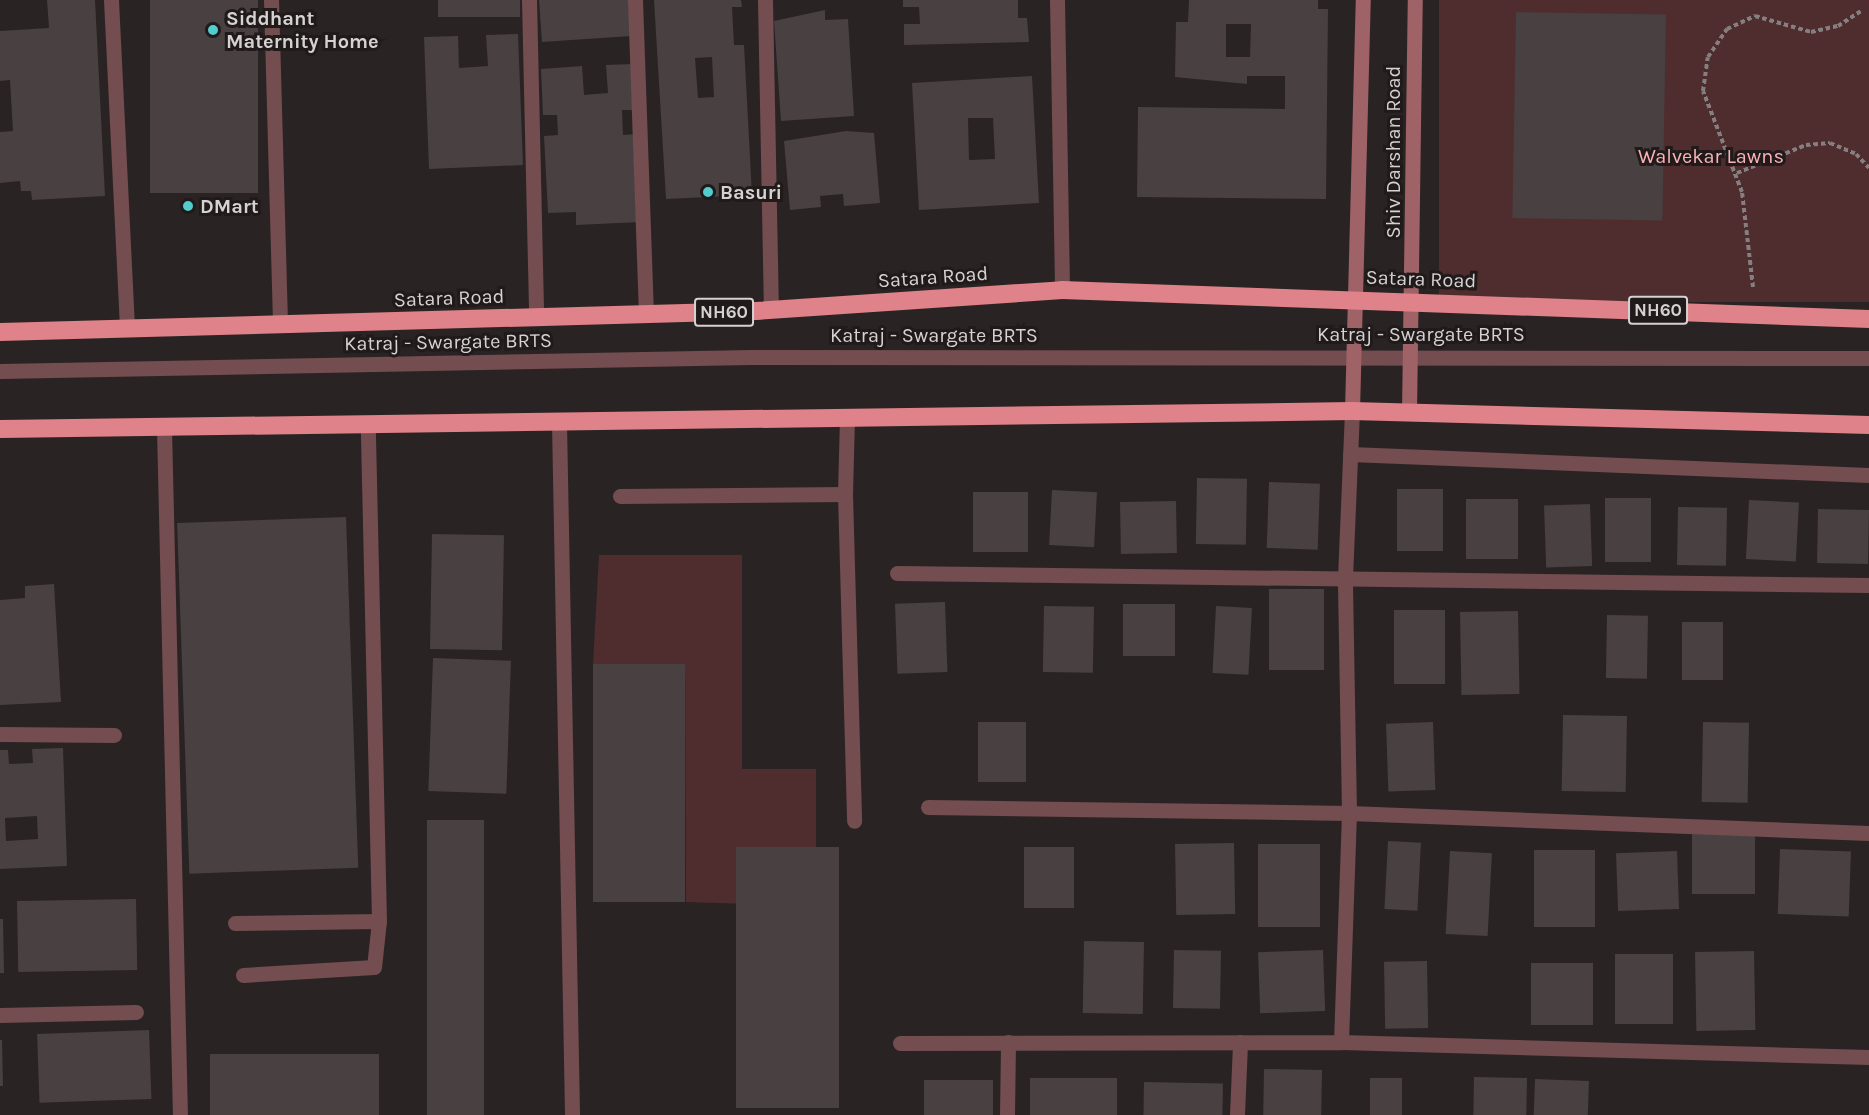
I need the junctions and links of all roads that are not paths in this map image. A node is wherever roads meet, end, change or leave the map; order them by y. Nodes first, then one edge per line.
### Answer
1 (111, 0) edge
2 (271, 0) edge
3 (529, 0) edge
4 (635, 0) edge
5 (765, 0) edge
6 (1057, 0) edge
7 (1363, 0) edge
8 (1415, 0) edge
9 (1062, 290) junction
10 (1355, 299) junction
11 (1413, 301) junction
12 (771, 310) junction
13 (646, 314) junction
14 (536, 318) junction
15 (1869, 319) edge
16 (280, 325) junction
17 (127, 329) junction
18 (0, 332) edge
19 (1357, 354) junction
20 (1412, 355) junction
21 (1869, 358) edge
22 (0, 371) edge
23 (1352, 411) junction
24 (1409, 413) junction
25 (847, 416) junction
26 (559, 423) junction
27 (1869, 425) edge
28 (368, 427) junction
29 (164, 428) junction
30 (0, 429) edge
31 (1350, 454) junction
32 (1869, 475) edge
33 (845, 494) junction
34 (620, 496) dead end
35 (897, 573) dead end
36 (1345, 578) junction
37 (1869, 585) edge
38 (0, 734) edge
39 (114, 735) dead end
40 (928, 807) dead end
41 (1349, 813) junction
42 (854, 821) dead end
43 (1869, 833) edge
44 (379, 921) junction
45 (235, 923) dead end
46 (243, 975) dead end
47 (136, 1012) dead end
48 (0, 1015) edge
49 (1008, 1042) junction
50 (1240, 1042) junction
51 (1341, 1042) junction
52 (900, 1043) dead end
53 (1869, 1057) edge
54 (180, 1115) edge
55 (572, 1115) edge
56 (1007, 1115) edge
57 (1237, 1115) edge

1 - 17 street
2 - 16 street
3 - 14 street
4 - 13 street
5 - 12 street
6 - 9 street
7 - 10 street, Shiv Darshan Road
8 - 11 street, Shiv Darshan Road
9 - 10 highway, Satara Road / NH60
9 - 12 highway, Satara Road / NH60
10 - 11 highway, Satara Road / NH60
10 - 19 street, Shiv Darshan Road
11 - 15 highway, Satara Road / NH60
11 - 20 street, Shiv Darshan Road
12 - 13 highway, Satara Road / NH60
13 - 14 highway, Satara Road / NH60
14 - 16 highway, Satara Road / NH60
16 - 17 highway, Satara Road / NH60
17 - 18 highway, Satara Road / NH60
19 - 20 street, Katraj - Swargate BRTS
19 - 22 street, Katraj - Swargate BRTS
19 - 23 street, Shiv Darshan Road
20 - 21 street, Katraj - Swargate BRTS
20 - 24 street, Shiv Darshan Road
23 - 24 highway
23 - 25 highway
23 - 31 street
24 - 27 highway
25 - 26 highway
25 - 33 street
26 - 28 highway
26 - 55 street
28 - 29 highway
28 - 44 street
29 - 30 highway
29 - 54 street
31 - 32 street
31 - 36 street
33 - 34 street
33 - 42 street
35 - 36 street
36 - 37 street
36 - 41 street
38 - 39 street
40 - 41 street
41 - 43 street
41 - 51 street
44 - 45 street
44 - 46 street
47 - 48 street
49 - 50 street
49 - 52 street
49 - 56 street
50 - 51 street
50 - 57 street
51 - 53 street

